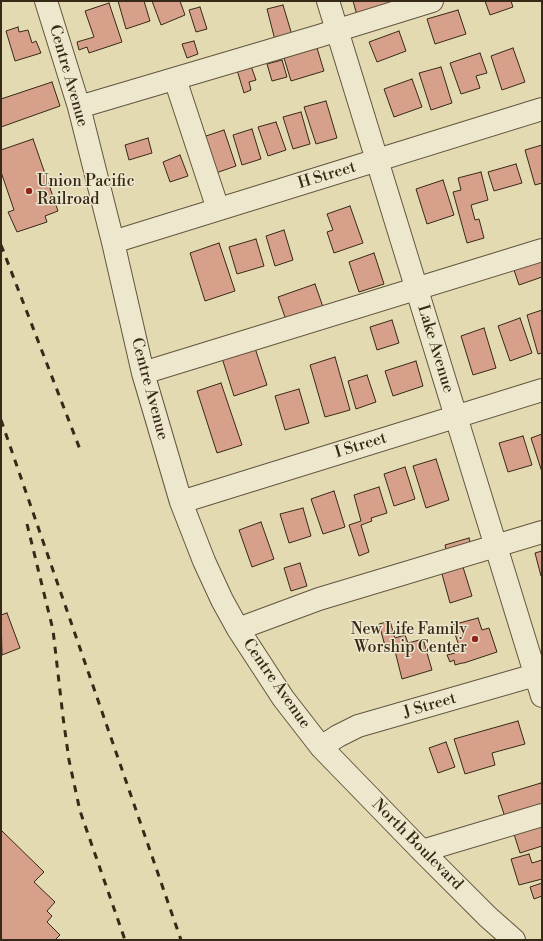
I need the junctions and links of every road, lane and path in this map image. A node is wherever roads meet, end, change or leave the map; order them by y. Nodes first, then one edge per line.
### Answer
1 (46, 1) edge
2 (328, 1) edge
3 (432, 1) edge
4 (337, 31) junction
5 (175, 79) junction
6 (79, 107) junction
7 (542, 109) edge
8 (378, 160) junction
9 (218, 209) junction
10 (112, 242) junction
11 (542, 250) edge
12 (417, 289) junction
13 (143, 373) junction
14 (542, 390) edge
15 (457, 416) junction
16 (181, 502) junction
17 (542, 532) edge
18 (496, 546) junction
19 (238, 629) junction
20 (539, 674) edge
21 (542, 696) edge
22 (321, 748) junction
23 (542, 815) edge
24 (422, 851) junction
25 (514, 940) edge

1 - 6 street, Centre Avenue
2 - 4 street, Lake Avenue
3 - 4 street
4 - 5 street
4 - 8 street, Lake Avenue
5 - 6 street
5 - 9 street
6 - 10 street, Centre Avenue
7 - 8 street, H Street
8 - 9 street, H Street
8 - 12 street, Lake Avenue
9 - 10 street, H Street
10 - 13 street, Centre Avenue
11 - 12 street
12 - 13 street
12 - 15 street, Lake Avenue
13 - 16 street, Centre Avenue
14 - 15 street, I Street
15 - 16 street, I Street
15 - 18 street, Lake Avenue
16 - 19 street, Centre Avenue
17 - 18 street
18 - 19 street
18 - 20 street, Lake Avenue
19 - 22 street, Centre Avenue
20 - 21 street, Lake Avenue
20 - 22 street, J Street
22 - 24 street, North Boulevard
23 - 24 street
24 - 25 street, North Boulevard

